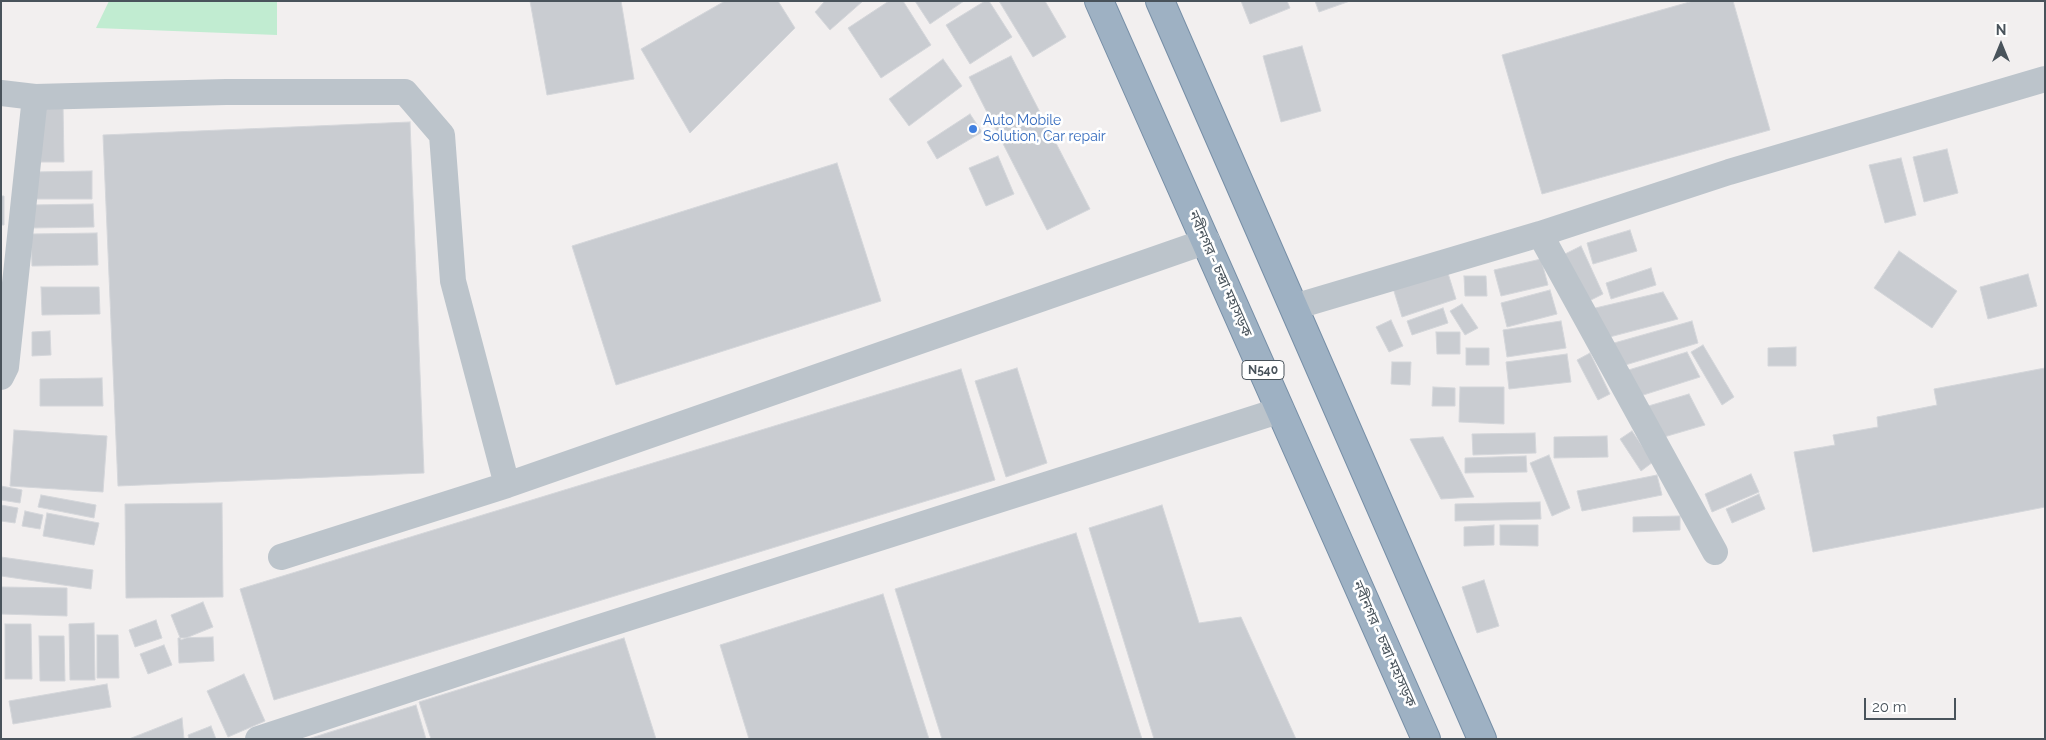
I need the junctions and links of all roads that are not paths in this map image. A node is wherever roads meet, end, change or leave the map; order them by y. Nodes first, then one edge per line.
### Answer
1 (1100, 1) edge
2 (1160, 1) edge
3 (2045, 79) edge
4 (1, 93) edge
5 (35, 97) junction
6 (1540, 234) junction
7 (1207, 241) junction
8 (1294, 307) junction
9 (1, 377) edge
10 (1281, 410) junction
11 (508, 485) junction
12 (1715, 552) dead end
13 (281, 557) dead end
14 (258, 739) edge
15 (1426, 739) edge
16 (1482, 739) edge

1 - 7 highway, নবীনগর - চন্দ্রা মহাসড়ক / N540
2 - 8 highway
3 - 6 street
4 - 5 street
5 - 9 street
5 - 11 street
6 - 8 street
6 - 12 street
7 - 10 highway, নবীনগর - চন্দ্রা মহাসড়ক / N540
7 - 11 street
8 - 16 highway
10 - 14 street
10 - 15 highway, নবীনগর - চন্দ্রা মহাসড়ক / N540
11 - 13 street

